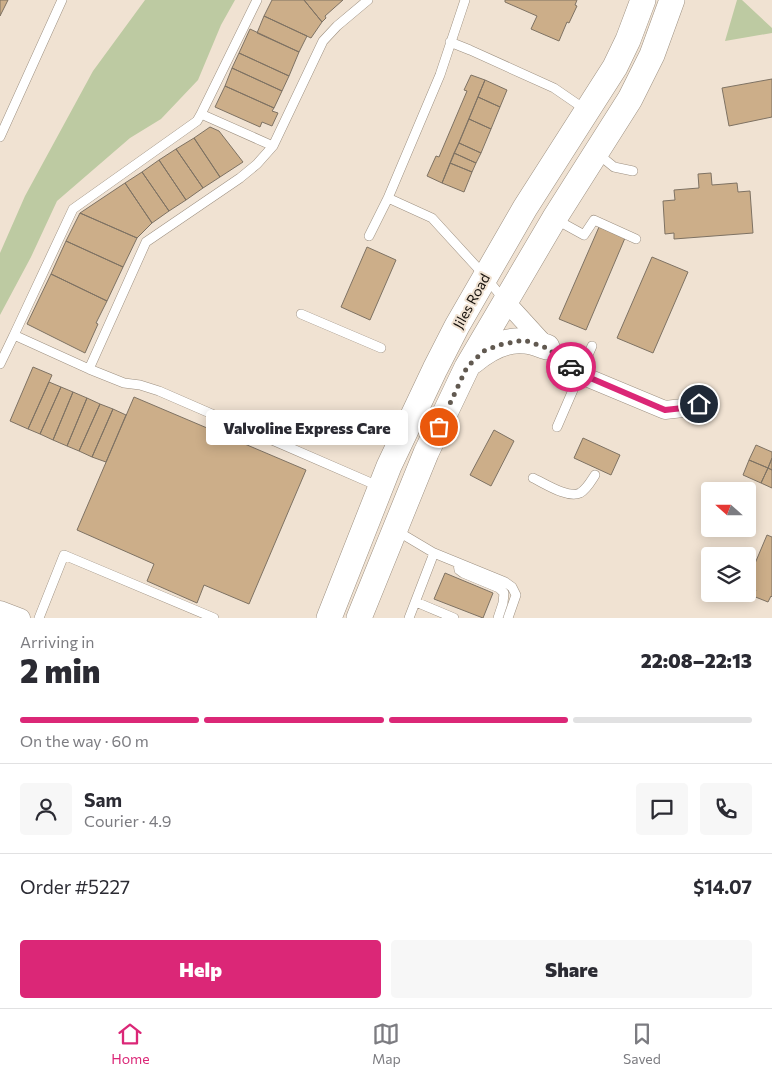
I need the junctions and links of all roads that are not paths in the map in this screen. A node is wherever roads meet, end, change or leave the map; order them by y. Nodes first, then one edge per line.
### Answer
1 (62, 0) edge
2 (257, 0) edge
3 (368, 0) edge
4 (465, 0) edge
5 (643, 0) edge
6 (672, 0) edge
7 (450, 42) junction
8 (587, 111) junction
9 (201, 114) junction
10 (0, 137) edge
11 (273, 146) junction
12 (596, 152) junction
13 (633, 171) dead end
14 (388, 198) junction
15 (554, 219) junction
16 (369, 236) dead end
17 (636, 239) dead end
18 (485, 276) junction
19 (506, 302) junction
20 (301, 314) dead end
21 (14, 335) junction
22 (592, 346) dead end
23 (381, 348) dead end
24 (547, 348) junction
25 (0, 364) edge
26 (467, 367) junction
27 (88, 369) junction
28 (581, 374) junction
29 (699, 404) dead end
30 (556, 426) dead end
31 (595, 475) dead end
32 (533, 478) dead end
33 (381, 487) junction
34 (395, 530) junction
35 (434, 553) junction
36 (458, 563) junction
37 (416, 602) junction
38 (0, 610) edge
39 (21, 618) edge
40 (39, 618) edge
41 (214, 618) edge
42 (329, 618) edge
43 (359, 618) edge
44 (409, 618) edge
45 (454, 618) edge
46 (498, 618) edge
47 (508, 618) edge

1 - 10 lane
2 - 9 lane
3 - 11 lane
4 - 7 lane
5 - 8 street, Jiles Road
6 - 12 street
7 - 8 lane
7 - 14 lane
8 - 18 street, Jiles Road
9 - 11 lane
9 - 21 lane
11 - 27 lane
12 - 13 lane
12 - 15 street
14 - 16 lane
14 - 18 lane
15 - 17 lane
15 - 19 street
18 - 19 lane
18 - 33 street, Jiles Road
19 - 24 street
19 - 26 street
20 - 23 lane
21 - 25 lane
21 - 27 lane
22 - 28 lane
24 - 26 street
24 - 28 street
26 - 34 street
27 - 33 lane
28 - 29 street
28 - 30 lane
31 - 32 lane
33 - 42 street, Jiles Road
34 - 35 lane
34 - 43 street
35 - 36 lane
35 - 37 lane
36 - 46 lane
36 - 47 lane
37 - 44 lane
37 - 45 lane
38 - 39 street
40 - 41 lane

